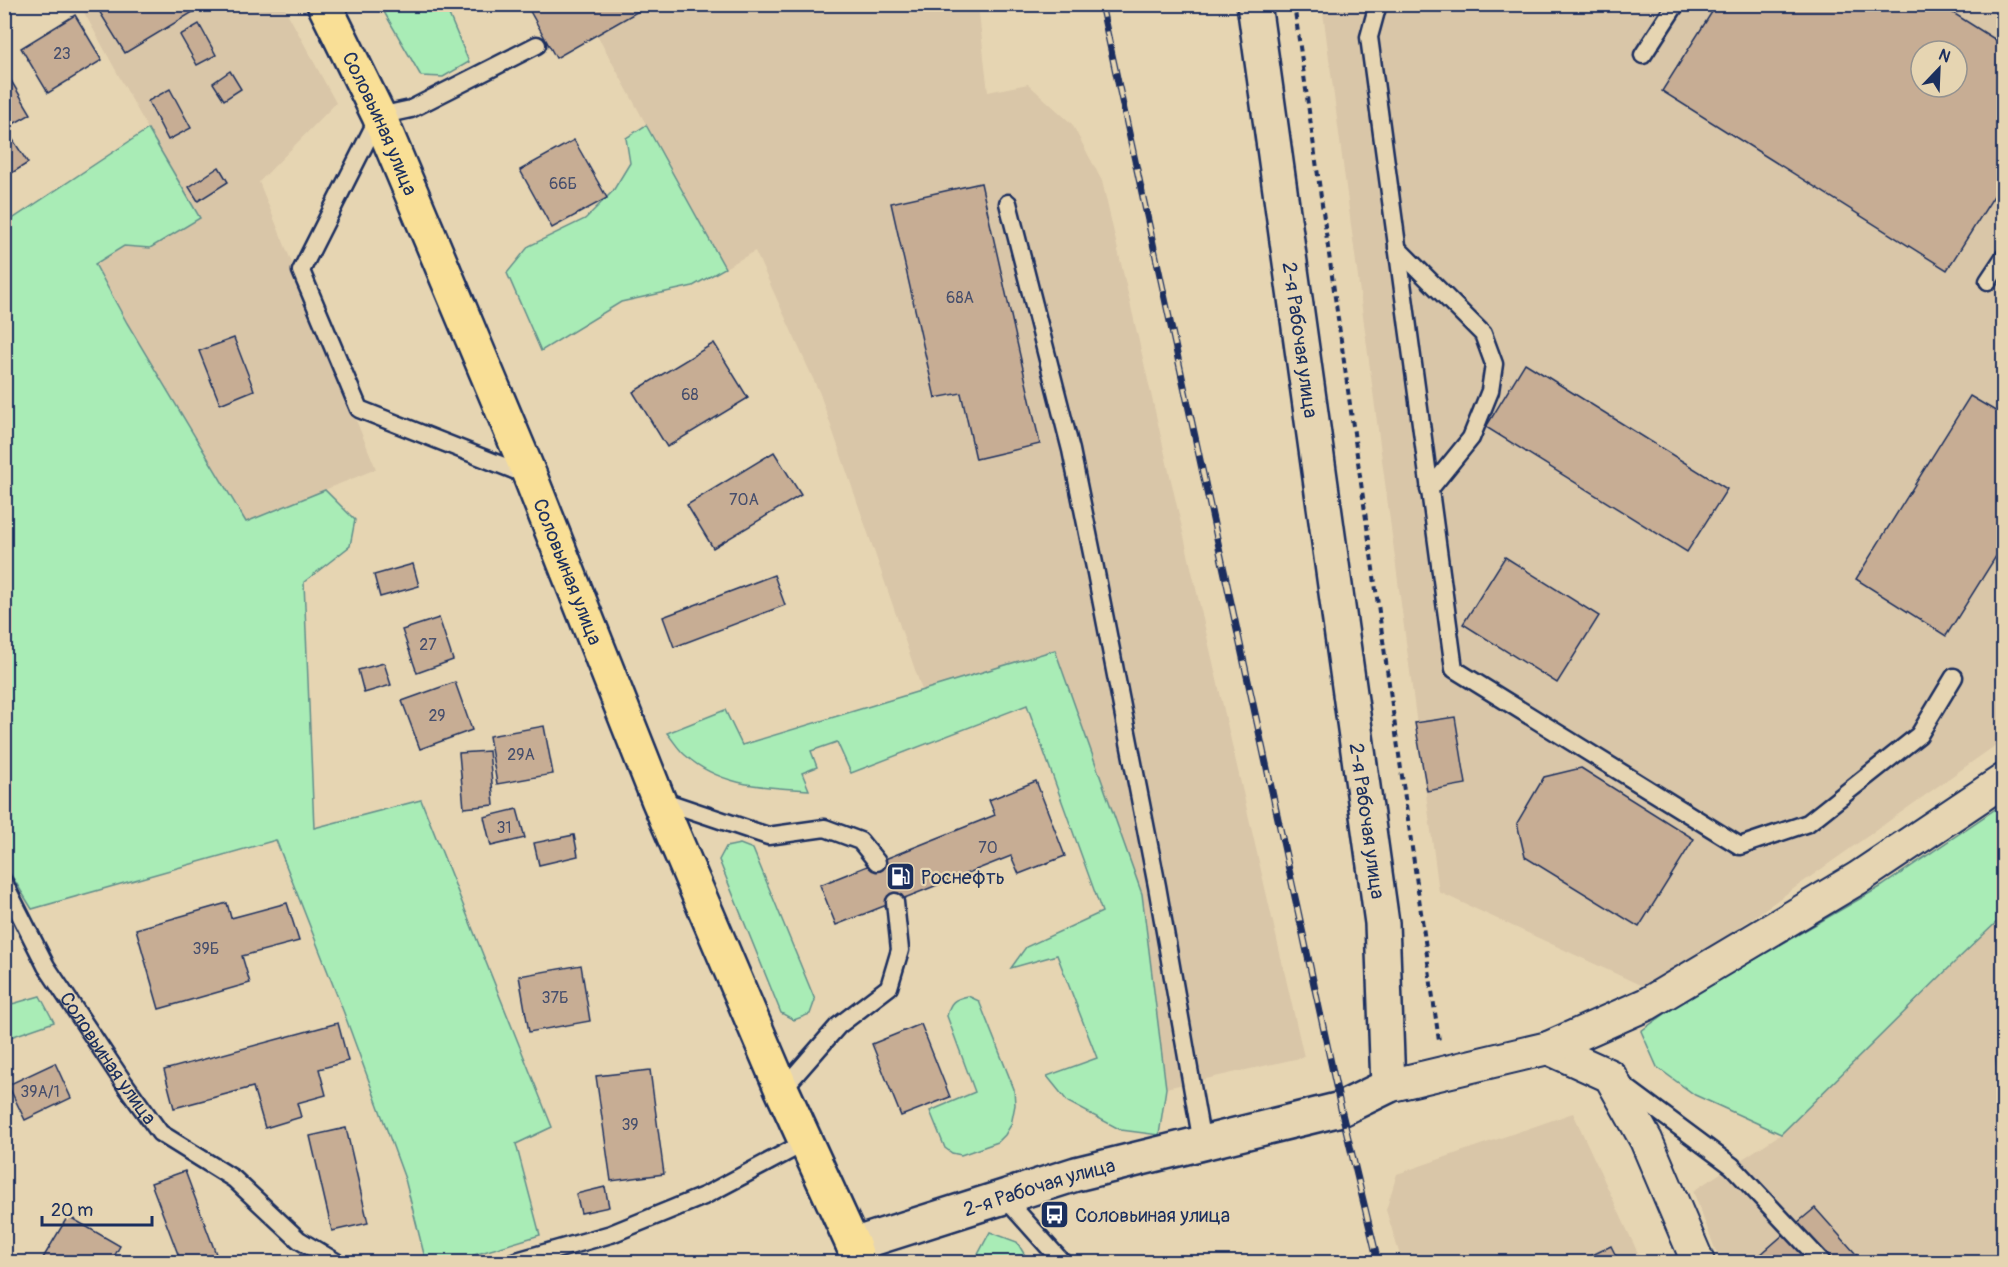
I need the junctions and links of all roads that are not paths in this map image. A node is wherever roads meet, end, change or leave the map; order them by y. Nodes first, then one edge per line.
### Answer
1 (324, 4) edge
2 (1254, 4) edge
3 (1378, 4) edge
4 (1676, 4) edge
5 (537, 45) dead end
6 (1643, 56) dead end
7 (379, 116) junction
8 (1008, 203) dead end
9 (1397, 248) junction
10 (2004, 256) edge
11 (1988, 281) dead end
12 (530, 476) junction
13 (1429, 490) junction
14 (1954, 677) dead end
15 (2004, 780) edge
16 (658, 799) junction
17 (877, 862) dead end
18 (4, 884) edge
19 (895, 902) dead end
20 (1548, 1047) junction
21 (1610, 1076) junction
22 (1388, 1086) junction
23 (782, 1090) junction
24 (806, 1142) junction
25 (1202, 1143) junction
26 (1004, 1197) junction
27 (856, 1254) edge
28 (336, 1263) edge
29 (513, 1263) edge
30 (1062, 1263) edge
31 (1698, 1263) edge
32 (1822, 1263) edge

1 - 7 main road, Соловьиная улица
2 - 22 main road, 2-я Рабочая улица
3 - 9 lane
4 - 6 lane
5 - 7 lane
7 - 12 main road, Соловьиная улица
7 - 12 lane
8 - 25 lane
9 - 13 lane
9 - 13 lane
10 - 11 lane
12 - 16 main road, Соловьиная улица
13 - 14 lane
15 - 20 street
16 - 17 lane
16 - 23 main road, Соловьиная улица
18 - 28 lane, Соловьиная улица
19 - 23 lane
20 - 21 street
20 - 22 street
21 - 31 street
21 - 32 lane
22 - 25 main road, 2-я Рабочая улица
23 - 24 main road, Соловьиная улица
24 - 27 main road, Соловьиная улица
24 - 29 lane
25 - 26 main road, 2-я Рабочая улица
26 - 27 main road, 2-я Рабочая улица
26 - 30 lane

